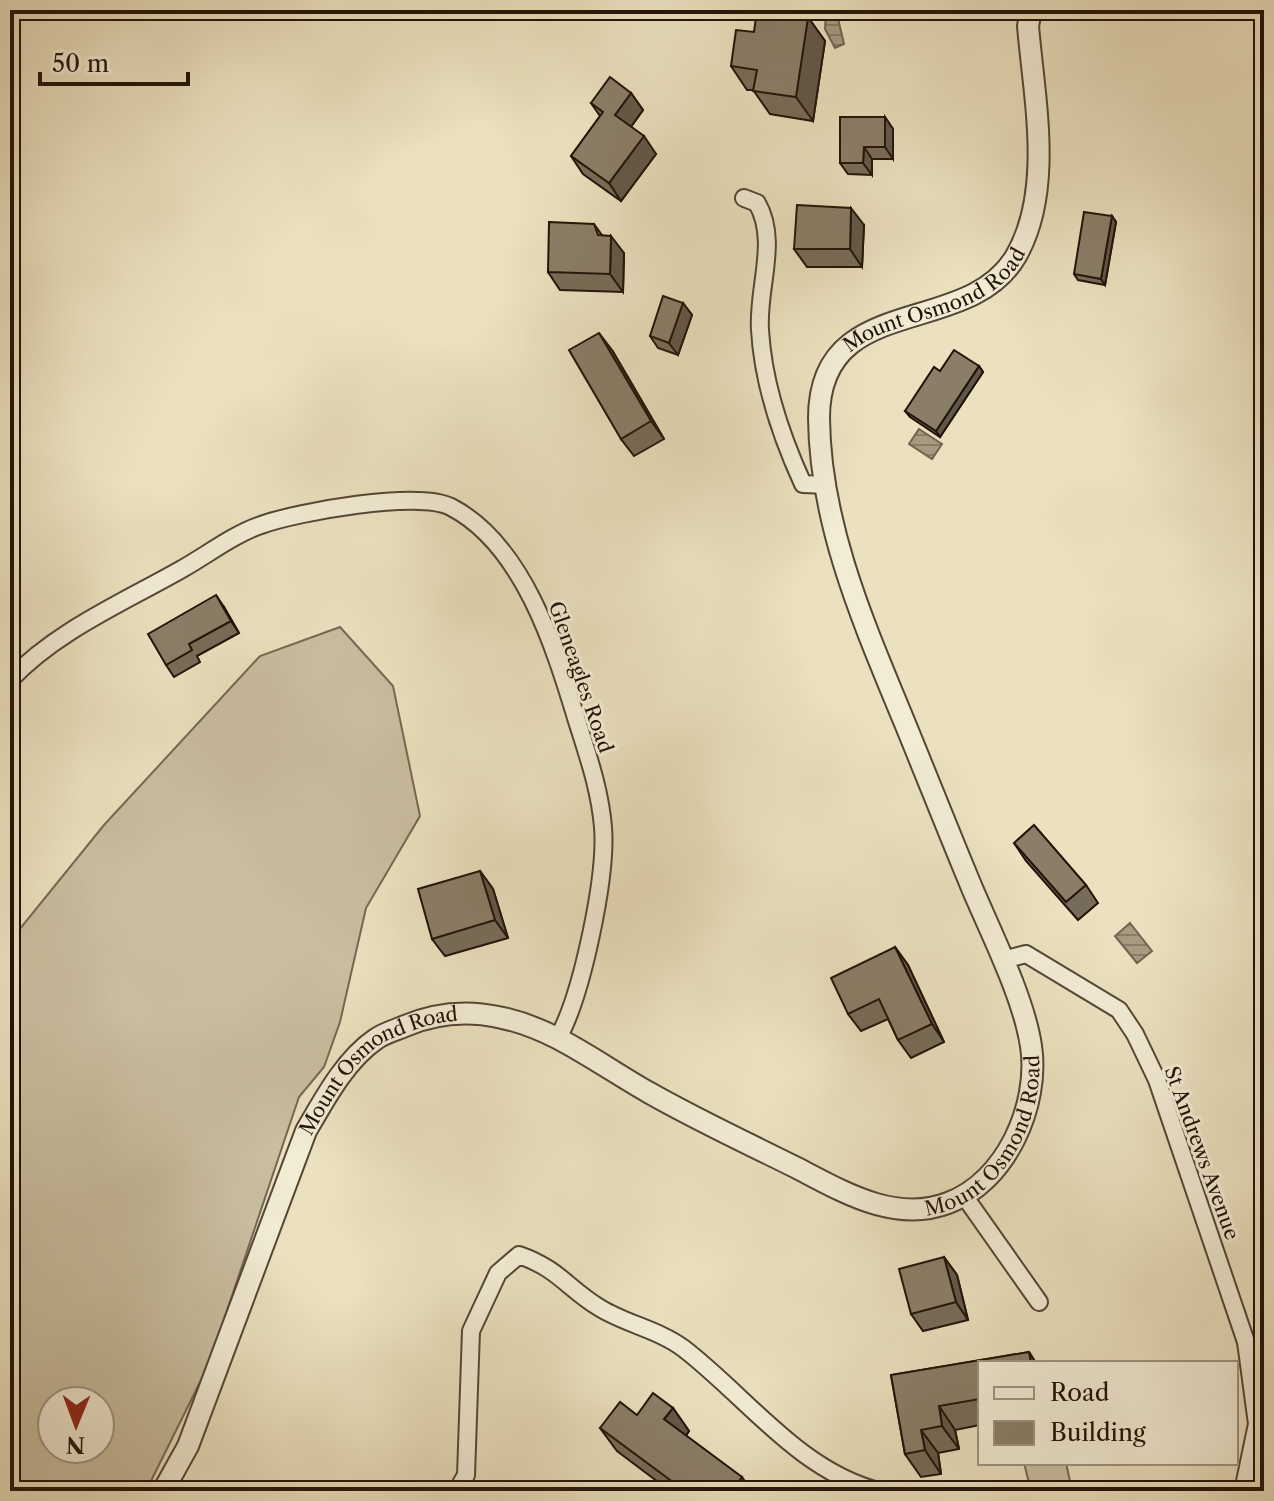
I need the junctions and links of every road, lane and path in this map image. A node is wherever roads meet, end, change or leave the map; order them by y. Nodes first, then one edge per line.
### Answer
1 (1031, 10) edge
2 (744, 198) dead end
3 (827, 485) junction
4 (10, 680) edge
5 (1003, 960) junction
6 (558, 1038) junction
7 (965, 1197) junction
8 (1039, 1302) dead end
9 (163, 1491) edge
10 (457, 1491) edge
11 (878, 1491) edge
12 (1243, 1491) edge

1 - 3 street, Mount Osmond Road
2 - 3 street
3 - 5 street, Mount Osmond Road
4 - 6 street, Gleneagles Road
5 - 7 street, Mount Osmond Road
5 - 12 street, St Andrews Avenue
6 - 7 street, Mount Osmond Road
6 - 9 street, Mount Osmond Road
7 - 8 street
10 - 11 street

